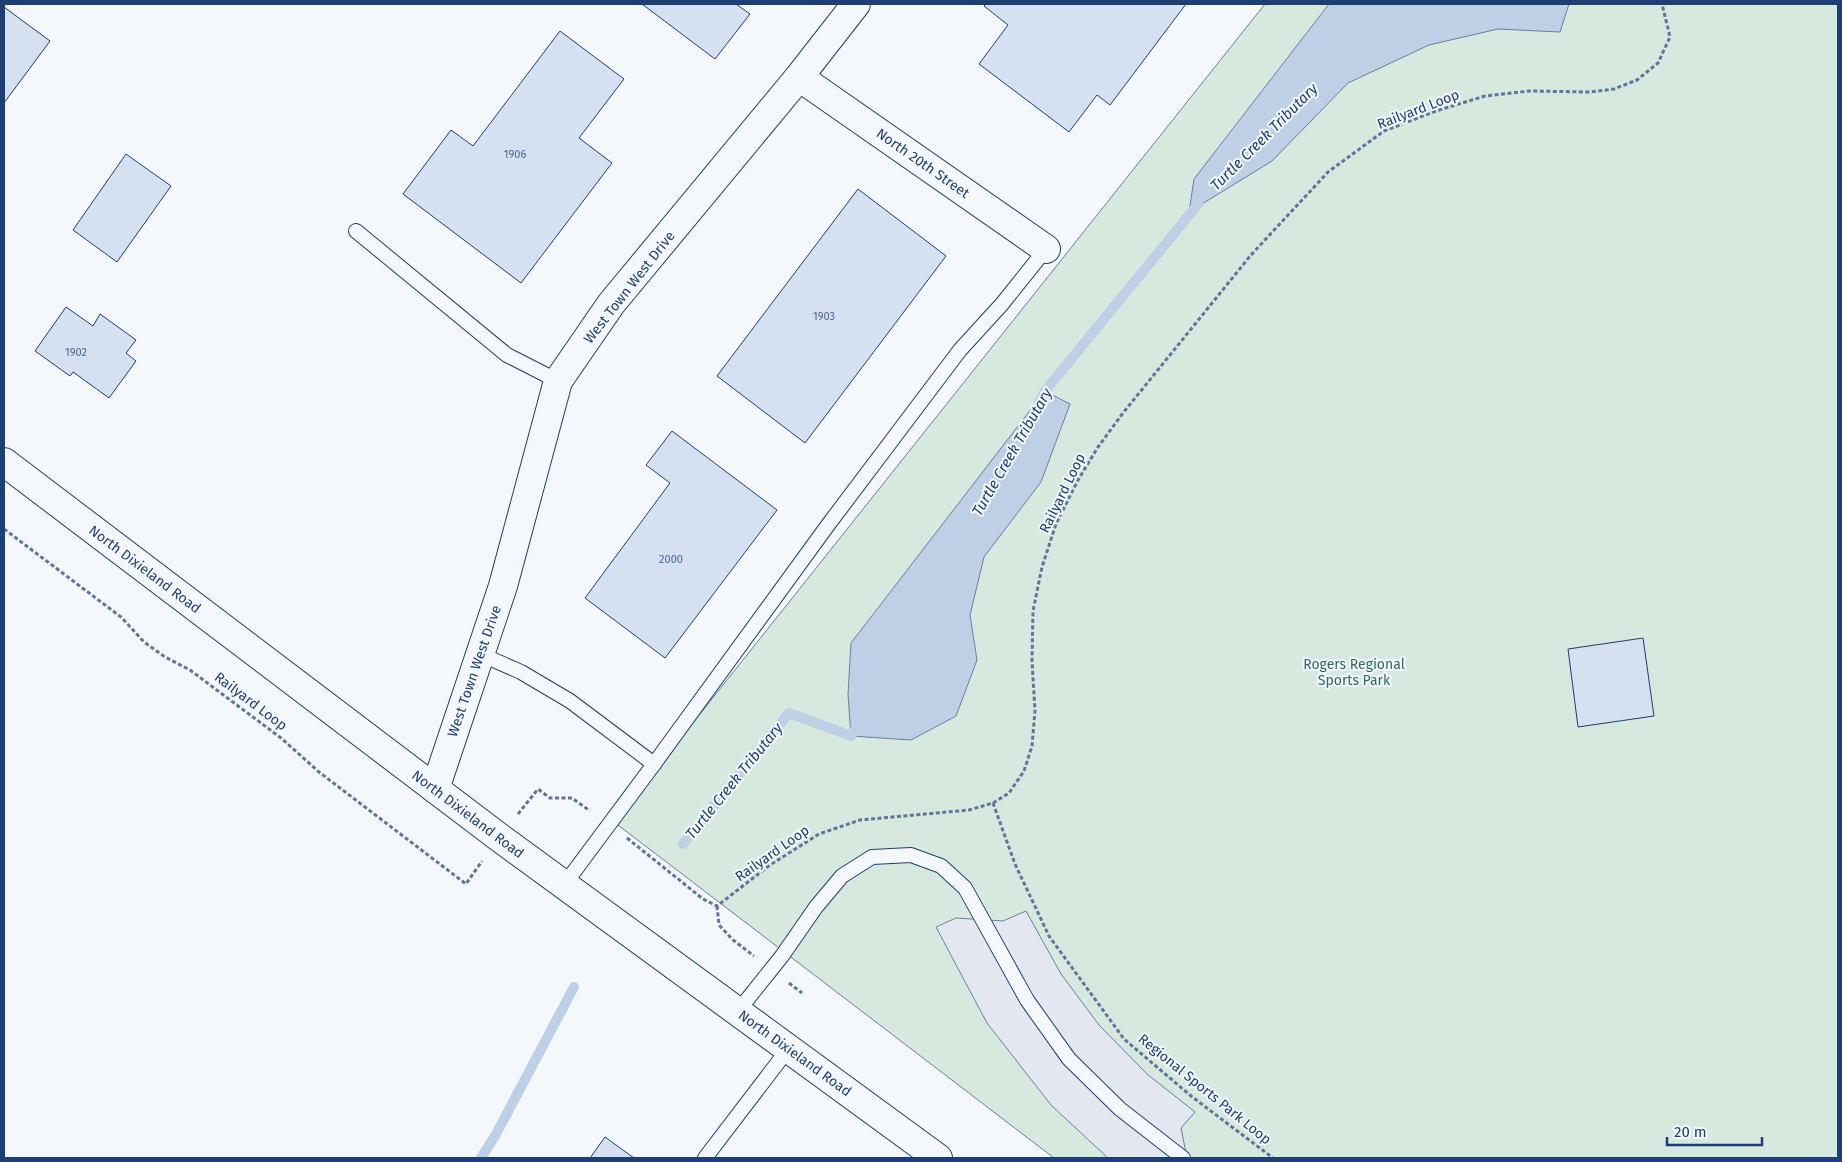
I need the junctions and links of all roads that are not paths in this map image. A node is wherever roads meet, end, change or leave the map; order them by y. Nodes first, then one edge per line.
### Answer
1 (856, 4) edge
2 (799, 77) junction
3 (356, 231) dead end
4 (1046, 249) joint
5 (558, 382) junction
6 (4, 462) edge
7 (480, 654) junction
8 (654, 764) junction
9 (435, 788) junction
10 (564, 885) junction
11 (738, 1011) junction
12 (789, 1048) junction
13 (705, 1158) edge
14 (938, 1158) edge
15 (1183, 1158) edge

1 - 2 street, West Town West Drive
2 - 4 street, North 20th Street
2 - 5 street, West Town West Drive
3 - 5 lane
4 - 8 lane
5 - 7 street, West Town West Drive
6 - 9 street, North Dixieland Road
7 - 8 lane
7 - 9 street, West Town West Drive
8 - 10 lane
9 - 10 street, North Dixieland Road
10 - 11 street, North Dixieland Road
11 - 12 street, North Dixieland Road
11 - 15 lane
12 - 13 lane
12 - 14 street, North Dixieland Road

